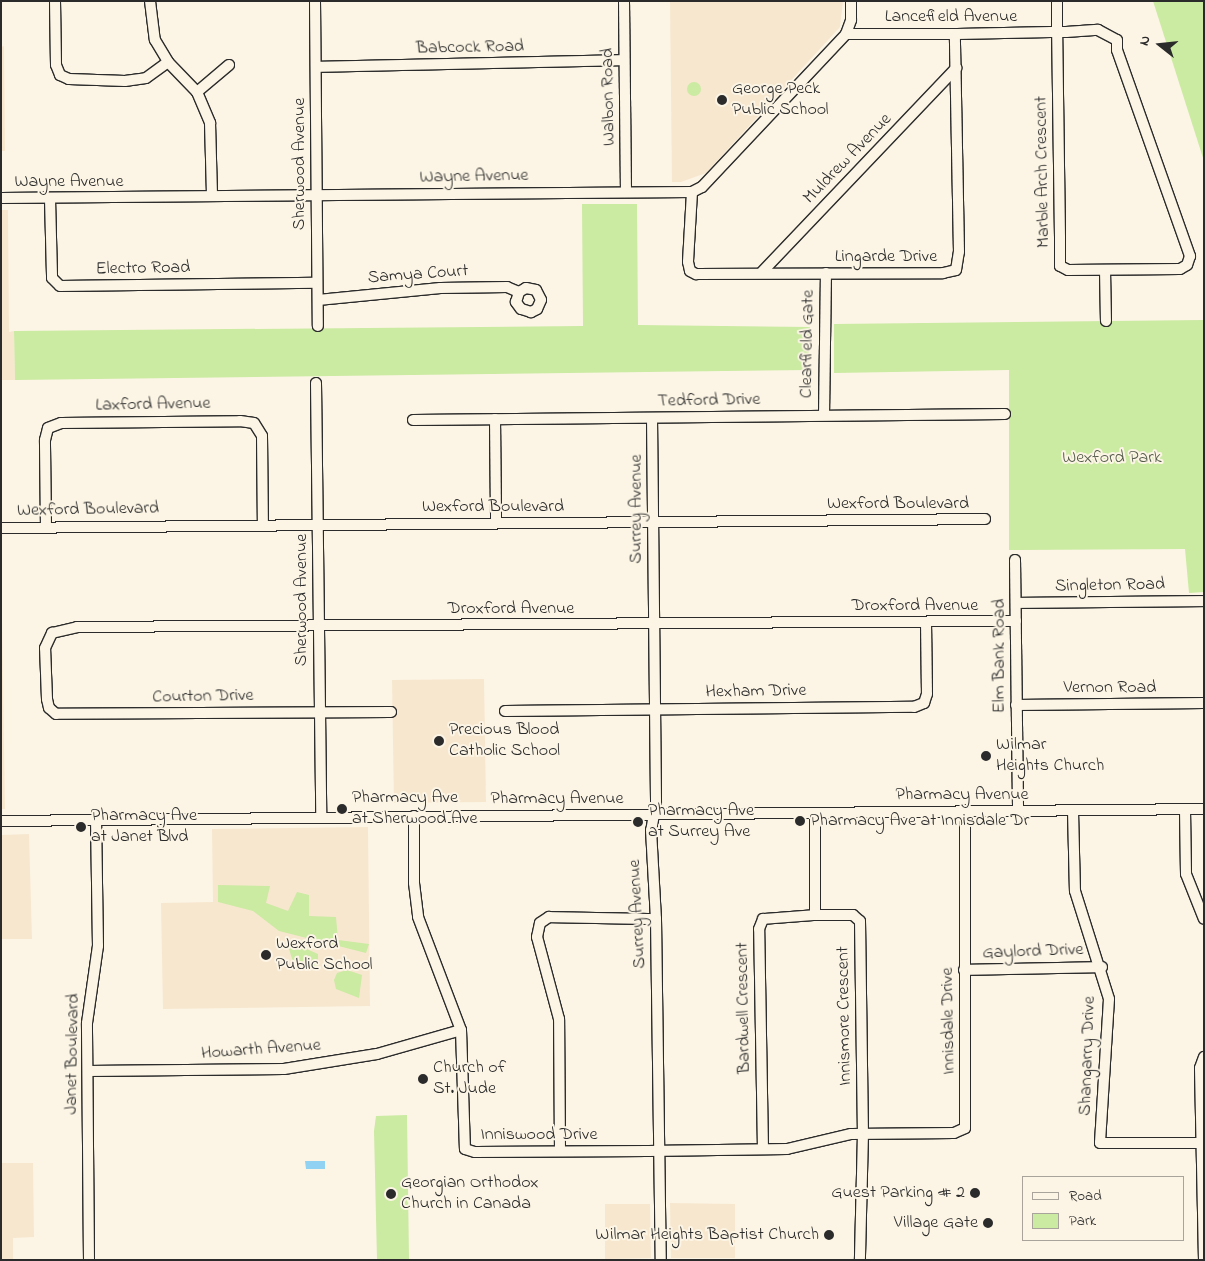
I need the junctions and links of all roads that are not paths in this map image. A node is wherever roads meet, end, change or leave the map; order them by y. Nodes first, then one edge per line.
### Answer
1 (55, 1) edge
2 (150, 1) edge
3 (315, 1) edge
4 (624, 1) edge
5 (852, 1) edge
6 (1057, 1) edge
7 (1057, 32) junction
8 (846, 34) junction
9 (955, 34) junction
10 (624, 60) junction
11 (168, 62) junction
12 (229, 65) dead end
13 (316, 67) junction
14 (956, 68) junction
15 (197, 92) junction
16 (626, 192) junction
17 (692, 192) junction
18 (317, 195) junction
19 (212, 196) junction
20 (1, 198) edge
21 (50, 199) junction
22 (1105, 270) junction
23 (762, 272) junction
24 (826, 273) junction
25 (317, 283) junction
26 (519, 292) dead end
27 (318, 300) junction
28 (1106, 321) dead end
29 (318, 326) dead end
30 (316, 383) dead end
31 (1005, 414) dead end
32 (824, 416) junction
33 (652, 418) junction
34 (495, 419) junction
35 (413, 420) dead end
36 (985, 519) dead end
37 (653, 522) junction
38 (318, 524) junction
39 (496, 524) junction
40 (263, 525) junction
41 (46, 527) junction
42 (1, 528) edge
43 (1016, 560) dead end
44 (1204, 601) edge
45 (1016, 603) junction
46 (1016, 621) junction
47 (926, 622) junction
48 (654, 624) junction
49 (319, 626) junction
50 (46, 677) joint
51 (1204, 703) edge
52 (1016, 705) junction
53 (655, 710) junction
54 (505, 711) dead end
55 (319, 712) junction
56 (391, 712) dead end
57 (1204, 809) edge
58 (965, 810) junction
59 (1185, 810) junction
60 (1018, 811) junction
61 (1073, 811) junction
62 (815, 813) junction
63 (653, 815) junction
64 (414, 816) junction
65 (321, 818) junction
66 (96, 820) junction
67 (1, 821) edge
68 (815, 915) junction
69 (1203, 916) edge
70 (656, 919) junction
71 (1102, 967) junction
72 (964, 970) junction
73 (461, 1030) junction
74 (1204, 1057) edge
75 (88, 1071) junction
76 (863, 1133) junction
77 (1202, 1143) edge
78 (763, 1149) junction
79 (660, 1150) junction
80 (560, 1151) junction
81 (89, 1260) edge
82 (661, 1260) edge
83 (860, 1260) edge
84 (1204, 1260) edge

1 - 11 street
2 - 11 street
3 - 13 street, Sherwood Avenue
4 - 10 street, Walbon Road
5 - 8 street
6 - 7 street, Marble Arch Crescent
7 - 9 street, Lancefield Avenue
7 - 22 street, Marble Arch Crescent
7 - 22 street, Marble Arch Crescent
8 - 9 street, Lancefield Avenue
8 - 17 street
9 - 14 street, Lingarde Drive
10 - 13 street, Babcock Road
10 - 16 street, Walbon Road
11 - 15 street
12 - 15 street
13 - 18 street, Sherwood Avenue
14 - 23 street, Muldrew Avenue
14 - 24 street, Lingarde Drive
15 - 19 street
16 - 17 street, Wayne Avenue
16 - 18 street, Wayne Avenue
17 - 23 street, Lingarde Drive
18 - 19 street, Wayne Avenue
18 - 25 street, Sherwood Avenue
19 - 21 street, Wayne Avenue
20 - 21 street, Wayne Avenue
21 - 25 street, Electro Road
22 - 28 street
23 - 24 street, Lingarde Drive
24 - 32 street, Clearfield Gate
25 - 27 street, Sherwood Avenue
26 - 27 street, Samya Court
27 - 29 street, Sherwood Avenue
30 - 38 street, Sherwood Avenue
31 - 32 street, Tedford Drive
32 - 33 street, Tedford Drive
33 - 34 street, Tedford Drive
33 - 37 street, Surrey Avenue
34 - 35 street, Tedford Drive
34 - 39 street
36 - 37 street, Wexford Boulevard
37 - 39 street, Wexford Boulevard
37 - 48 street, Surrey Avenue
38 - 39 street, Wexford Boulevard
38 - 40 street, Wexford Boulevard
38 - 49 street, Sherwood Avenue
40 - 41 street, Wexford Boulevard
40 - 41 street, Laxford Avenue
41 - 42 street, Wexford Boulevard
43 - 45 street, Elm Bank Road
44 - 45 street, Singleton Road
45 - 46 street, Elm Bank Road
46 - 47 street, Droxford Avenue
46 - 52 street, Elm Bank Road
47 - 48 street, Droxford Avenue
47 - 53 street, Hexham Drive
48 - 49 street, Droxford Avenue
48 - 53 street, Surrey Avenue
49 - 50 street, Droxford Avenue
49 - 55 street, Sherwood Avenue
50 - 55 street, Courton Drive
51 - 52 street, Vernon Road
52 - 60 street, Elm Bank Road
53 - 54 street, Hexham Drive
53 - 63 street, Surrey Avenue
55 - 56 street, Courton Drive
55 - 65 street, Sherwood Avenue
57 - 59 street, Pharmacy Avenue
58 - 60 street, Pharmacy Avenue
58 - 62 street, Pharmacy Avenue
58 - 72 street, Innisdale Drive
59 - 61 street, Pharmacy Avenue
59 - 69 street
60 - 61 street, Pharmacy Avenue
61 - 71 street, Shangarry Drive
62 - 63 street, Pharmacy Avenue
62 - 68 street
63 - 64 street, Pharmacy Avenue
63 - 70 street, Surrey Avenue
64 - 65 street, Pharmacy Avenue
64 - 73 street, Inniswood Drive
65 - 66 street, Pharmacy Avenue
66 - 67 street, Pharmacy Avenue
66 - 75 street, Janet Boulevard
68 - 76 street, Innismore Crescent
68 - 78 street, Bardwell Crescent
70 - 79 street, Surrey Avenue
70 - 80 street
71 - 72 street, Gaylord Drive
71 - 77 street, Shangarry Drive
72 - 76 street, Innisdale Drive
73 - 75 street, Howarth Avenue
73 - 80 street, Inniswood Drive
74 - 77 street
75 - 81 street, Janet Boulevard
76 - 78 street, Inniswood Drive
76 - 83 street, Innismore Crescent
77 - 84 street
78 - 79 street, Inniswood Drive
79 - 80 street, Inniswood Drive
79 - 82 street, Surrey Avenue

